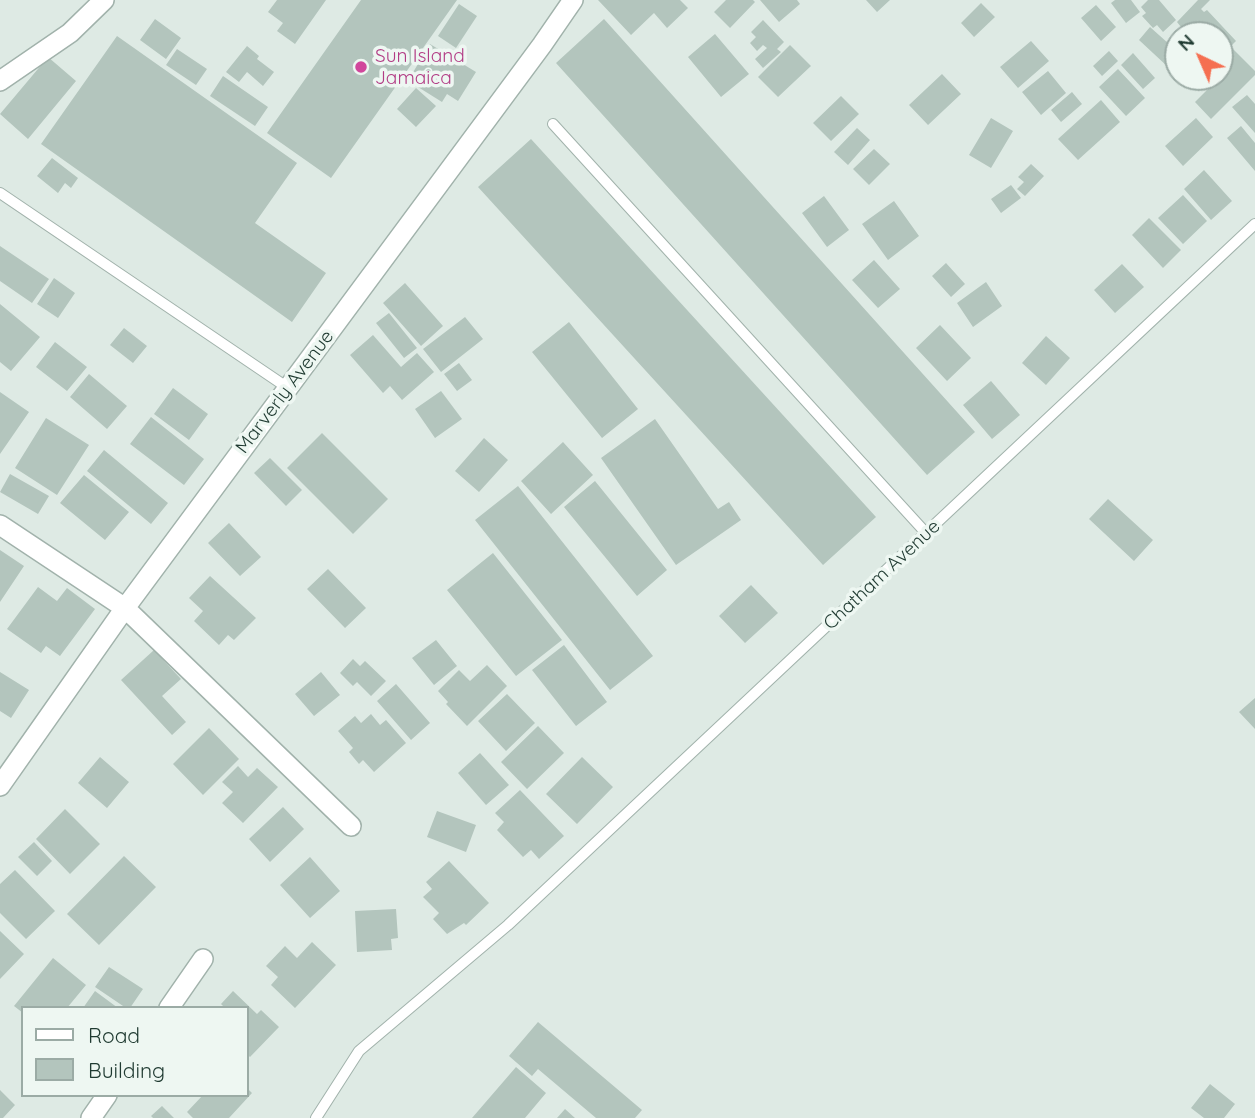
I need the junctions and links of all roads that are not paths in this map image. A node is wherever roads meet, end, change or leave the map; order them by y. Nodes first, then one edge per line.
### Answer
1 (104, 0) edge
2 (573, 0) edge
3 (0, 81) edge
4 (552, 124) dead end
5 (0, 193) edge
6 (1255, 224) edge
7 (288, 388) junction
8 (0, 525) edge
9 (926, 533) junction
10 (125, 608) junction
11 (0, 786) edge
12 (351, 826) dead end
13 (203, 959) dead end
14 (170, 1006) edge
15 (106, 1097) edge
16 (91, 1118) edge
17 (316, 1118) edge

1 - 3 street
2 - 7 street, Marverly Avenue
4 - 9 lane
5 - 7 lane
6 - 9 lane, Chatham Avenue
7 - 10 street, Marverly Avenue
8 - 10 street
9 - 17 lane, Chatham Avenue
10 - 11 street, Marverly Avenue
10 - 12 street
13 - 14 street
15 - 16 street

